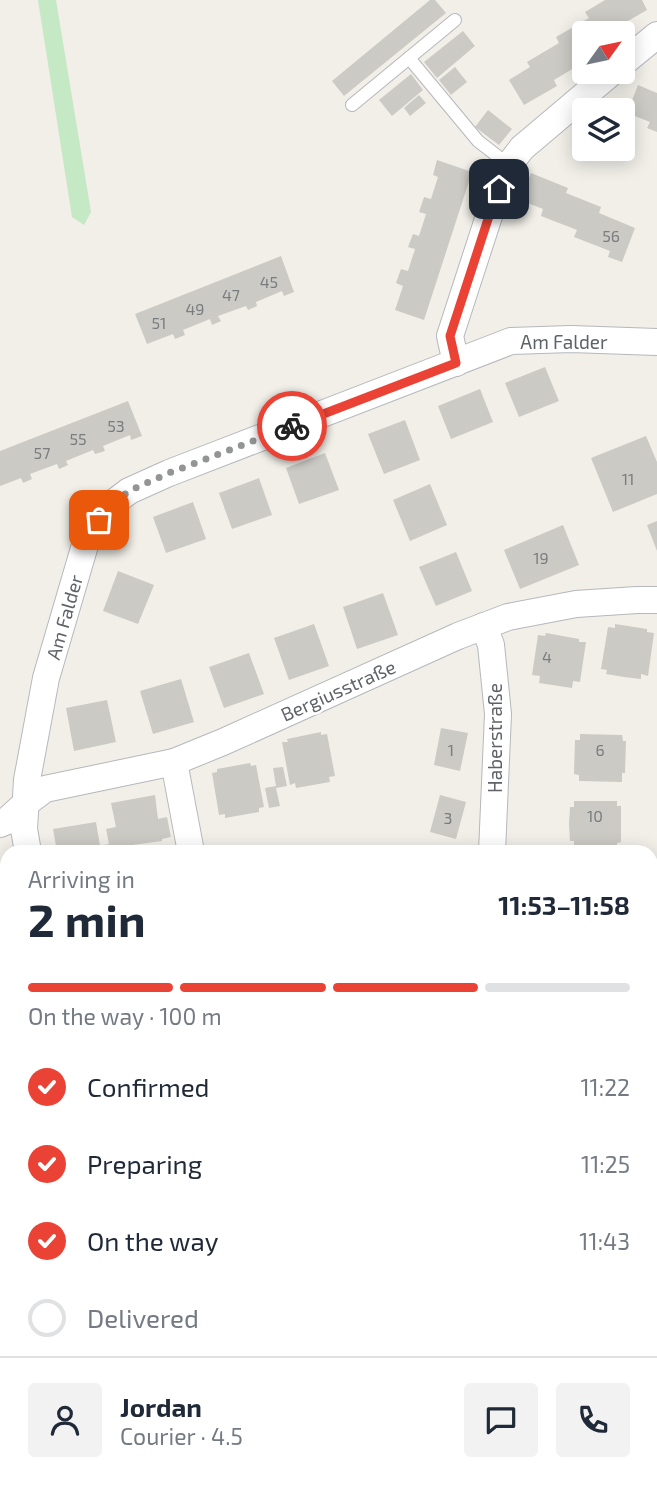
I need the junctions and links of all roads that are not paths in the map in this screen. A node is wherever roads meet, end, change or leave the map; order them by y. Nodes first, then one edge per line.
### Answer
1 (455, 20) dead end
2 (657, 35) edge
3 (635, 53) edge
4 (409, 58) junction
5 (598, 84) edge
6 (352, 105) dead end
7 (509, 165) junction
8 (657, 342) edge
9 (456, 363) junction
10 (657, 600) edge
11 (485, 626) junction
12 (174, 762) junction
13 (25, 804) junction
14 (0, 824) edge
15 (27, 845) edge
16 (190, 845) edge
17 (492, 845) edge

1 - 4 lane
2 - 3 street
4 - 6 lane
4 - 7 lane
5 - 7 street
7 - 9 street
8 - 9 street, Am Falder
9 - 13 street, Am Falder
10 - 11 street, Bergiusstraße
11 - 12 street, Bergiusstraße
11 - 17 street, Haberstraße
12 - 13 street, Bergiusstraße
12 - 16 street
13 - 14 street, Bergiusstraße
13 - 15 street, Am Falder

